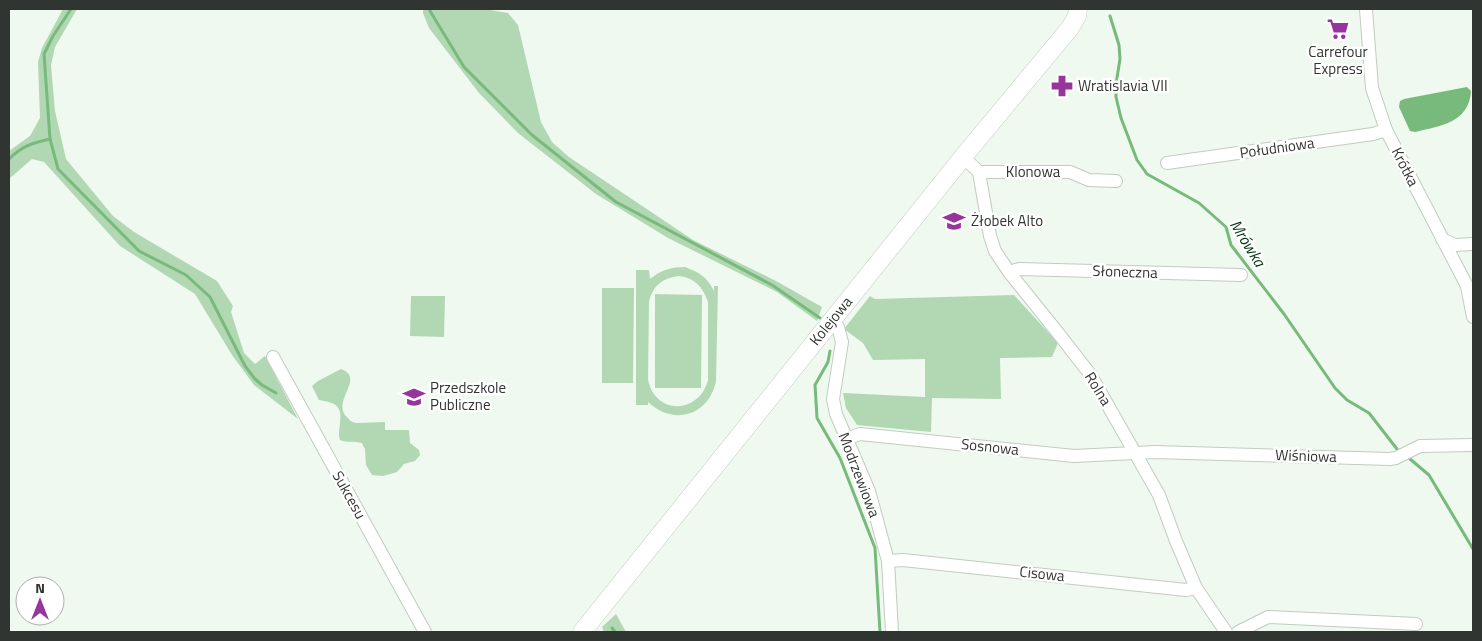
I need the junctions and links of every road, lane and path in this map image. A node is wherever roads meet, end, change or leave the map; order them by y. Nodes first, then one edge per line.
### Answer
1 (1078, 9) edge
2 (1366, 9) edge
3 (1386, 130) junction
4 (963, 157) junction
5 (1168, 163) dead end
6 (979, 172) junction
7 (1116, 181) dead end
8 (1442, 239) junction
9 (1471, 244) edge
10 (1455, 264) junction
11 (1009, 272) junction
12 (1241, 275) dead end
13 (1473, 317) edge
14 (831, 322) junction
15 (273, 357) dead end
16 (846, 439) junction
17 (1473, 445) edge
18 (1136, 454) junction
19 (888, 561) junction
20 (1196, 588) junction
21 (1416, 624) dead end
22 (425, 632) edge
23 (582, 632) edge
24 (892, 632) edge
25 (1226, 632) edge
26 (1238, 632) edge

1 - 4 street, Kolejowa
2 - 3 street, Krótka
3 - 5 street, Południowa
3 - 8 street, Krótka
4 - 6 street
4 - 14 street, Kolejowa
6 - 7 street, Klonowa
6 - 11 street, Rolna
8 - 9 street
8 - 10 street, Krótka
9 - 10 street
10 - 13 street, Krótka
11 - 12 street, Słoneczna
11 - 18 street, Rolna
14 - 16 street, Modrzewiowa
14 - 23 street, Kolejowa
15 - 22 street, Sukcesu
16 - 18 street, Sosnowa
16 - 19 street, Modrzewiowa
17 - 18 street, Wiśniowa
18 - 20 street, Rolna
19 - 20 street, Cisowa
19 - 24 street, Modrzewiowa
20 - 25 street, Rolna
21 - 26 street

